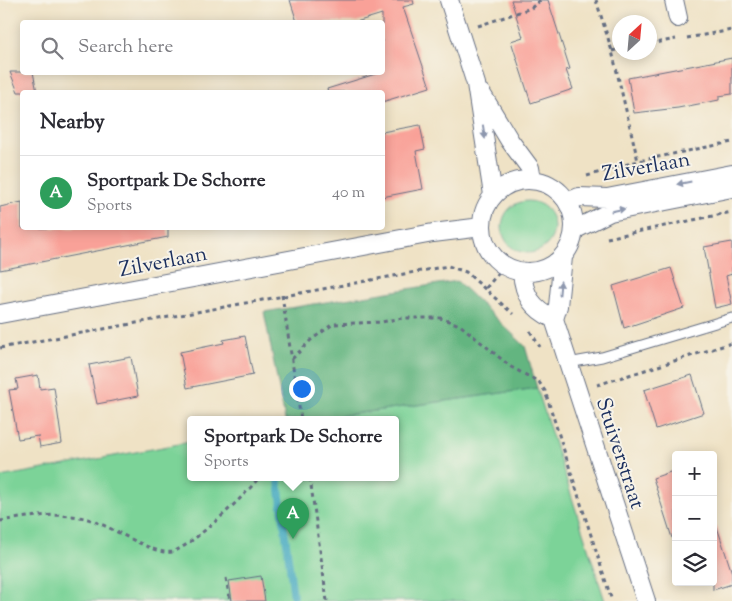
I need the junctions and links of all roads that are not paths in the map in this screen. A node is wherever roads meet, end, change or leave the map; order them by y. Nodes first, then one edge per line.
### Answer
1 (449, 0) edge
2 (674, 0) edge
3 (678, 18) dead end
4 (476, 84) junction
5 (732, 174) edge
6 (532, 180) junction
7 (732, 188) edge
8 (493, 195) junction
9 (562, 196) junction
10 (482, 226) junction
11 (574, 230) junction
12 (563, 257) junction
13 (522, 272) junction
14 (0, 314) edge
15 (732, 318) edge
16 (554, 319) junction
17 (568, 363) junction
18 (646, 601) edge

1 - 4 street
2 - 3 street
4 - 6 street
4 -> 8 street
5 -> 9 street, Zilverlaan
6 - 8 street
6 - 9 street
11 -> 7 street, Zilverlaan
8 - 10 street
9 - 11 street
10 - 13 street
10 - 14 street, Zilverlaan
11 - 12 street
12 - 13 street
16 -> 12 street, Stuiverstraat
13 - 16 street
15 - 17 lane
16 - 17 street, Stuiverstraat
17 - 18 street, Stuiverstraat

